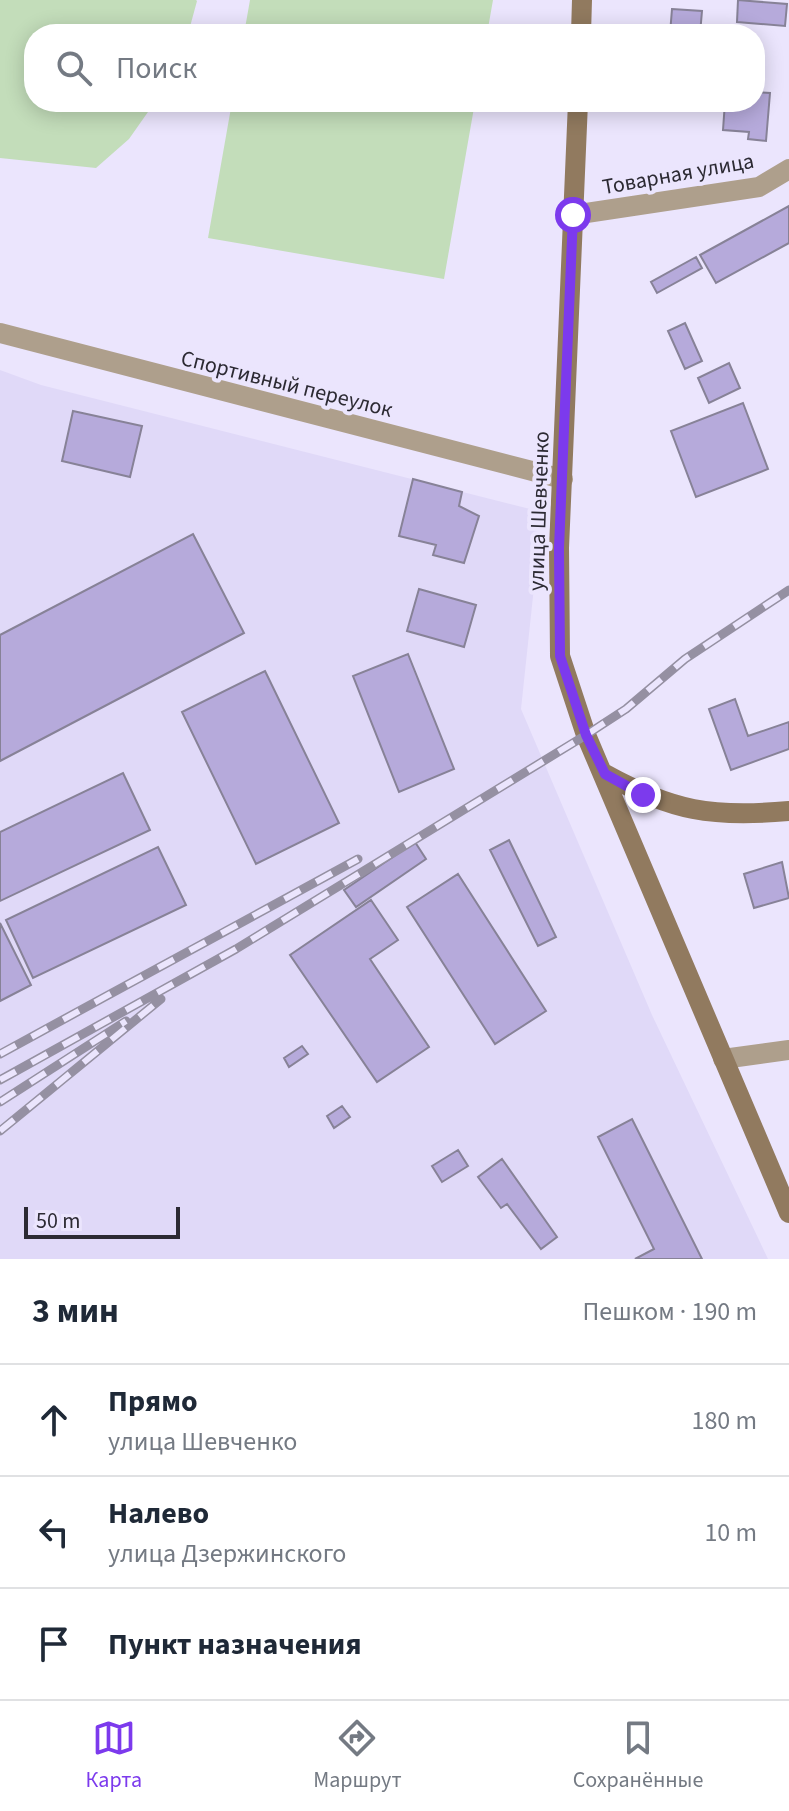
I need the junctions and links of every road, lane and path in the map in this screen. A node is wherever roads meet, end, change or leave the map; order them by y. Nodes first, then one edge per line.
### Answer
1 (582, 0) edge
2 (581, 24) edge
3 (578, 112) edge
4 (789, 169) edge
5 (573, 215) junction
6 (0, 333) edge
7 (563, 479) junction
8 (605, 774) junction
9 (789, 811) edge
10 (789, 1050) edge
11 (723, 1059) junction
12 (789, 1213) edge

1 - 2 street
3 - 5 street, улица Шевченко
4 - 5 street, Товарная улица
5 - 7 street, улица Шевченко
6 - 7 street, Спортивный переулок
7 - 8 street, улица Шевченко
8 - 9 street
8 - 11 street, улица Шевченко
10 - 11 street
11 - 12 street, улица Шевченко

